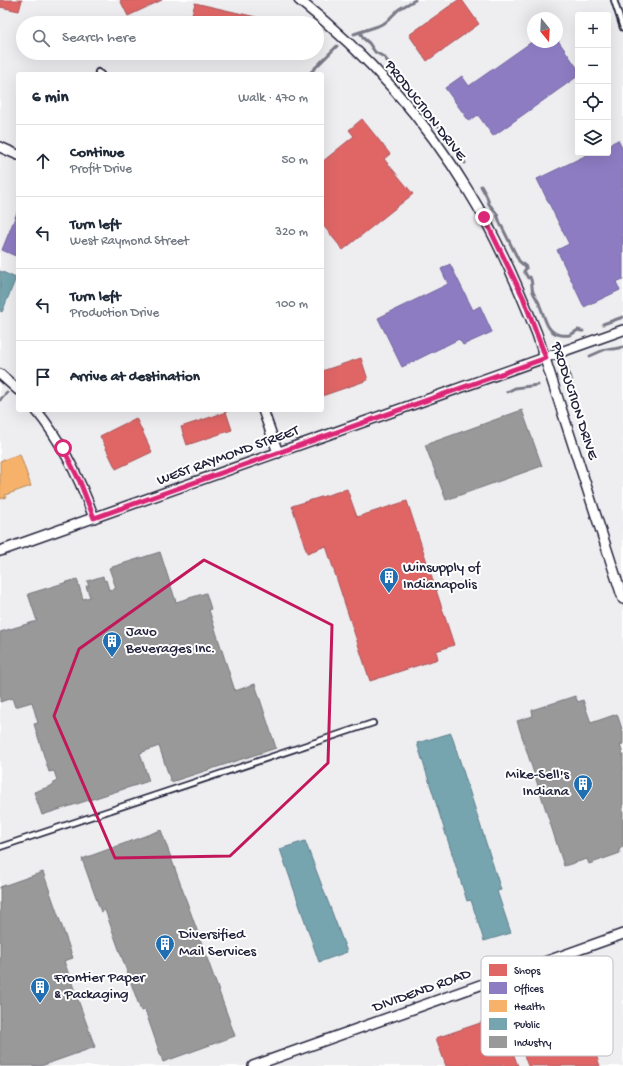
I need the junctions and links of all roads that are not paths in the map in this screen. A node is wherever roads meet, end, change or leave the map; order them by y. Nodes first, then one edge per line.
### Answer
1 (300, 0) edge
2 (614, 0) edge
3 (319, 16) edge
4 (324, 20) edge
5 (623, 28) edge
6 (0, 147) edge
7 (16, 154) edge
8 (623, 330) edge
9 (546, 358) junction
10 (0, 374) edge
11 (16, 388) edge
12 (38, 412) edge
13 (264, 412) edge
14 (278, 453) junction
15 (94, 518) junction
16 (0, 552) edge
17 (623, 599) edge
18 (373, 723) dead end
19 (0, 846) edge
20 (623, 934) edge
21 (561, 956) edge
22 (481, 985) edge
23 (253, 1066) edge

1 - 3 street, PRODUCTION DRIVE
2 - 5 lane
4 - 9 street, PRODUCTION DRIVE
6 - 7 street
8 - 9 street, WEST RAYMOND STREET
9 - 14 street, WEST RAYMOND STREET
9 - 17 street, PRODUCTION DRIVE
10 - 11 street
12 - 15 street
13 - 14 street
14 - 15 street, WEST RAYMOND STREET
15 - 16 street, WEST RAYMOND STREET
18 - 19 lane
20 - 21 street, DIVIDEND ROAD
22 - 23 street, DIVIDEND ROAD

